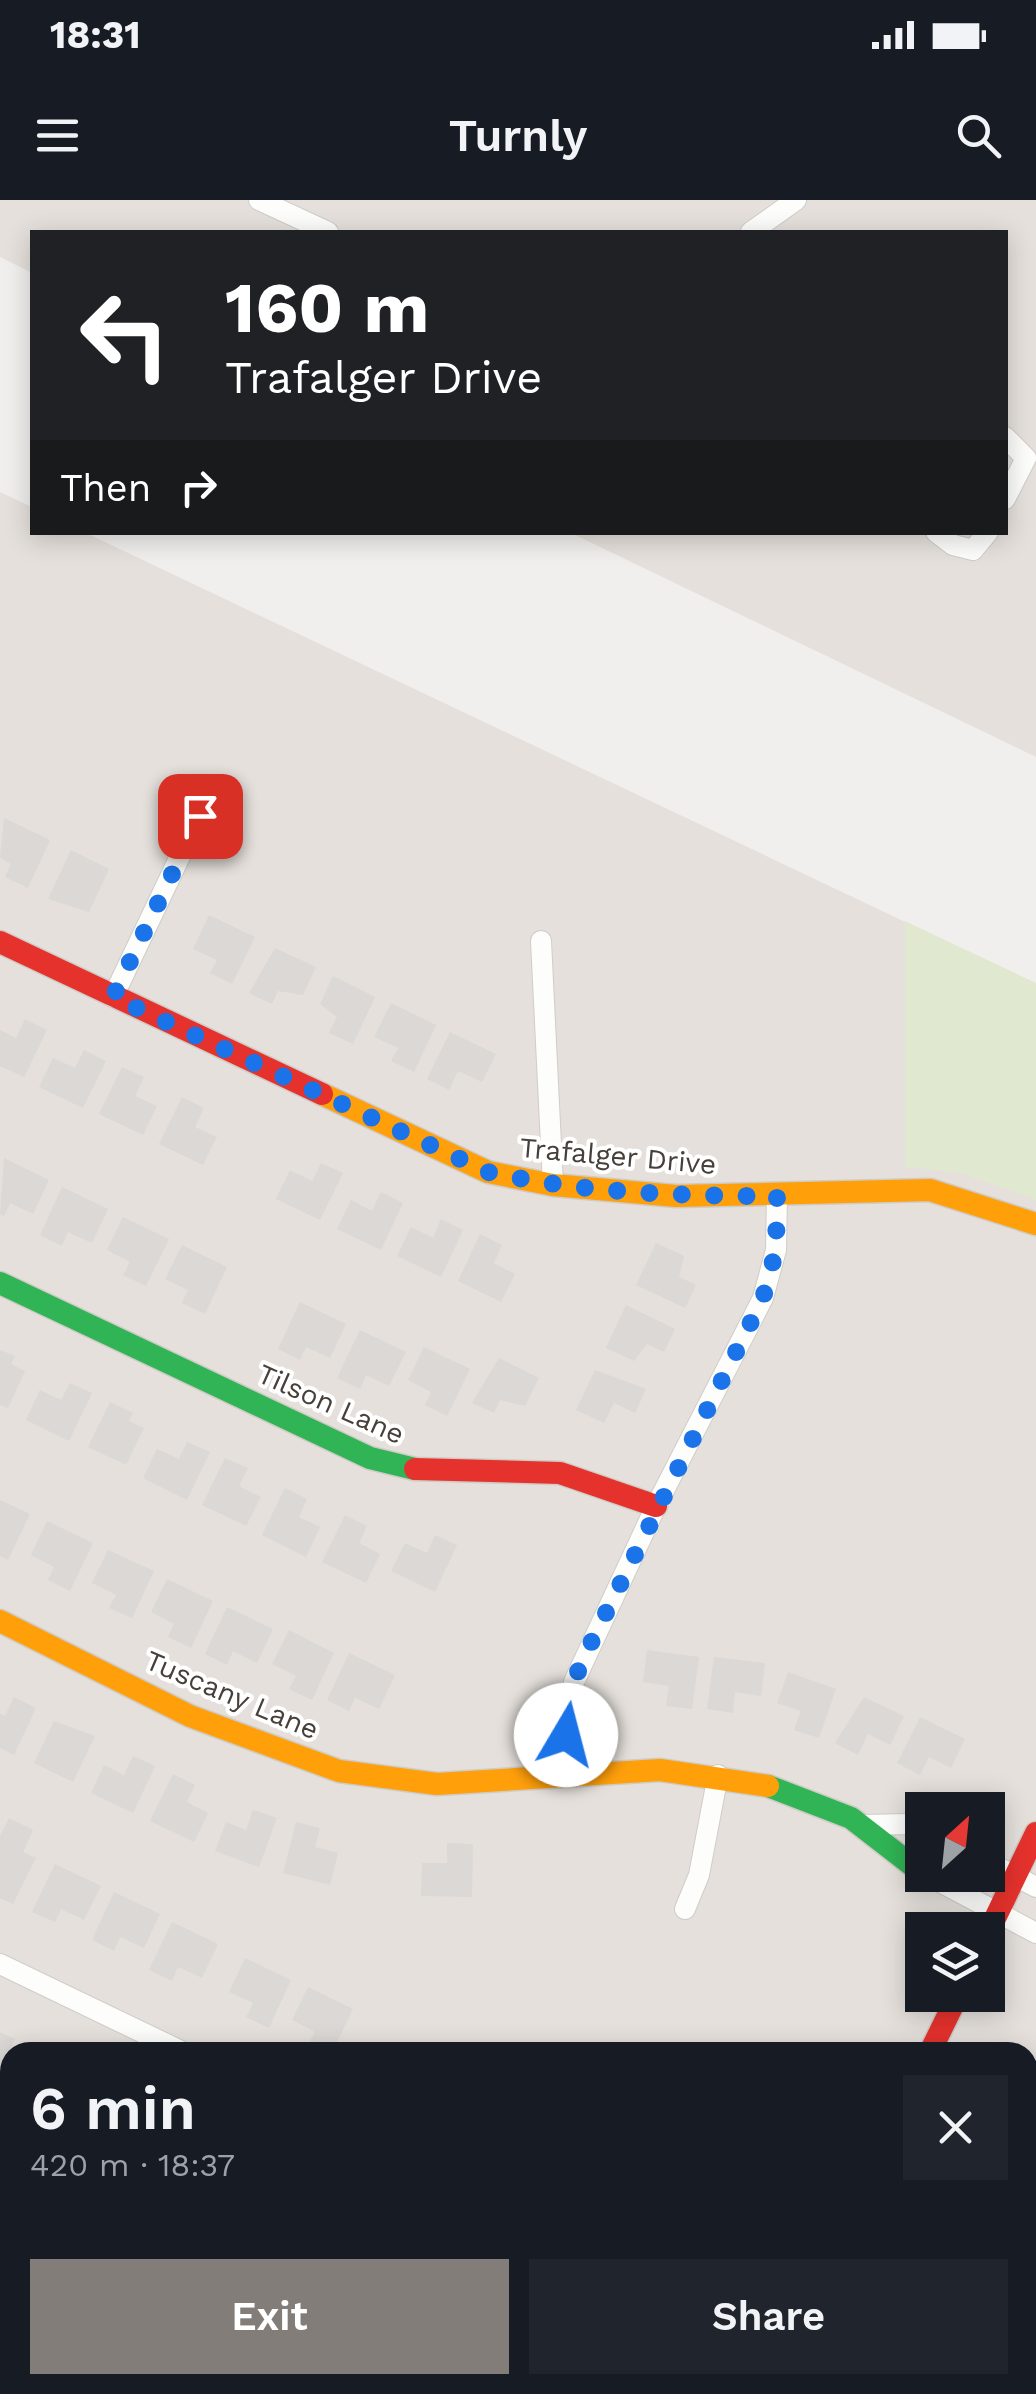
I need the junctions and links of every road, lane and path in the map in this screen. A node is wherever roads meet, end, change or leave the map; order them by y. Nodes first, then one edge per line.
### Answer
1 (258, 200) edge
2 (796, 200) edge
3 (324, 230) edge
4 (754, 230) edge
5 (1008, 440) edge
6 (1008, 493) edge
7 (940, 535) edge
8 (986, 535) edge
9 (214, 785) dead end
10 (541, 941) dead end
11 (0, 942) edge
12 (113, 997) junction
13 (552, 1185) junction
14 (777, 1196) junction
15 (1036, 1224) edge
16 (0, 1283) edge
17 (656, 1506) junction
18 (0, 1622) edge
19 (574, 1772) junction
20 (718, 1775) junction
21 (905, 1824) edge
22 (862, 1825) junction
23 (1036, 1833) edge
24 (905, 1865) edge
25 (1005, 1871) edge
26 (1014, 1876) junction
27 (1036, 1887) edge
28 (961, 1892) edge
29 (685, 1909) dead end
30 (998, 1911) junction
31 (1036, 1933) edge
32 (0, 1964) edge
33 (950, 2012) edge
34 (160, 2042) edge
35 (935, 2042) edge

1 - 3 street
2 - 4 street
5 - 6 street
7 - 8 street
9 - 12 street
10 - 13 street
11 - 12 street, Trafalger Drive
12 - 13 street, Trafalger Drive
13 - 14 street, Trafalger Drive
14 - 15 street, Trafalger Drive
14 - 17 street
16 - 17 street, Tilson Lane
17 - 19 street
18 - 19 street, Tuscany Lane
19 - 20 street, Tuscany Lane
20 - 22 street, Tuscany Lane
20 - 29 street
21 - 22 street, Tuscany Lane
22 - 24 street, Tuscany Lane
23 - 26 street
25 - 26 street
26 - 27 street
26 - 30 street
28 - 30 street, Tuscany Lane
30 - 31 street, Tuscany Lane
32 - 34 street
33 - 35 street

